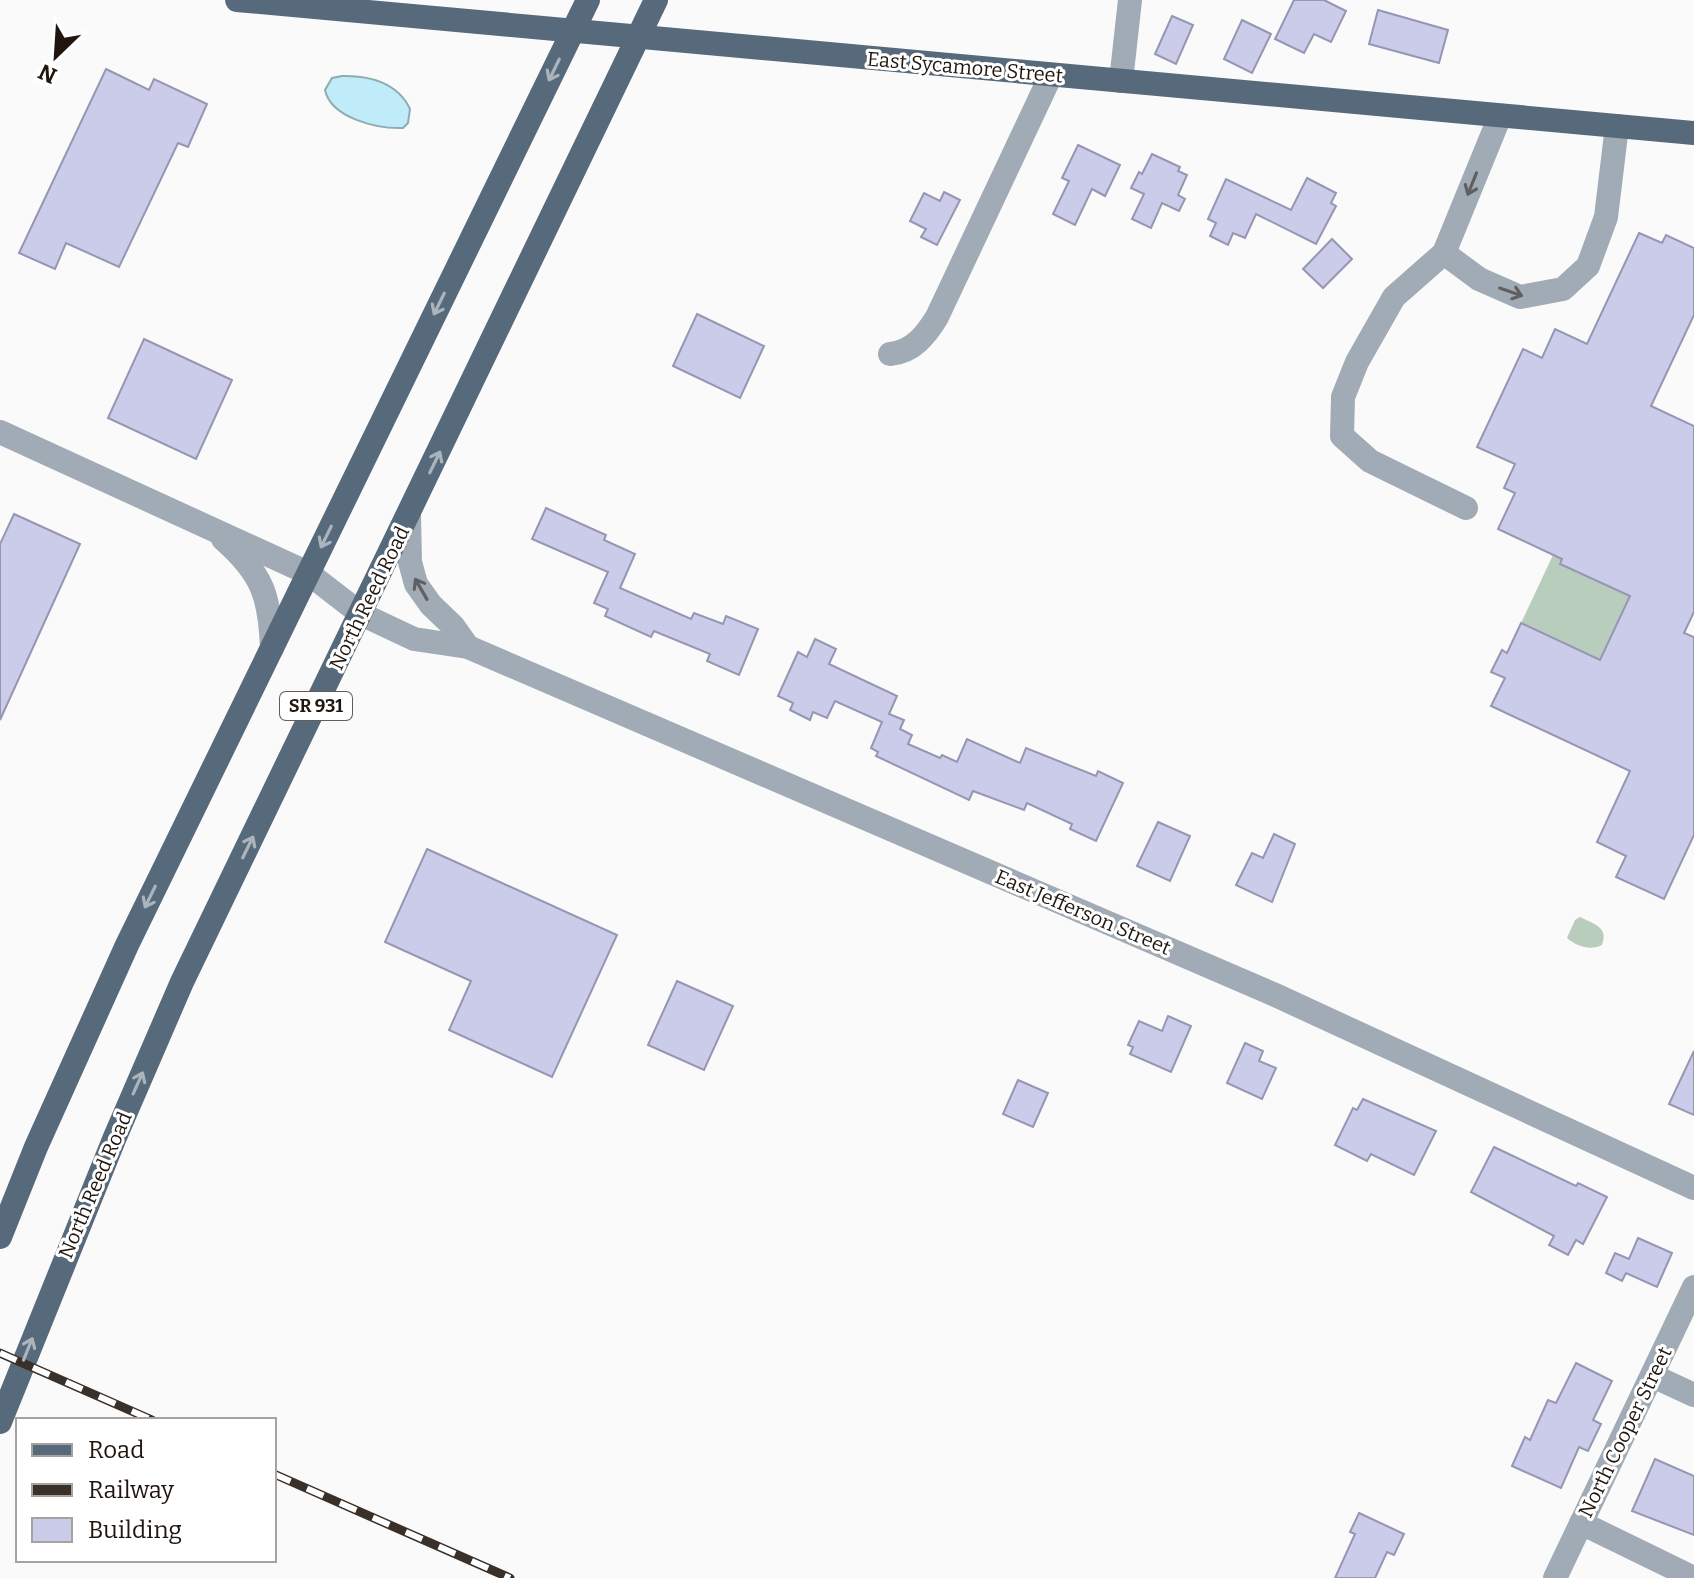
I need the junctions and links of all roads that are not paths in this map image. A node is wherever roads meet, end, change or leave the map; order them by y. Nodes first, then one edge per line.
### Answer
1 (237, 0) edge
2 (588, 0) edge
3 (656, 0) edge
4 (1130, 0) edge
5 (572, 32) junction
6 (637, 38) junction
7 (1051, 75) junction
8 (1121, 81) junction
9 (1500, 116) junction
10 (1617, 126) junction
11 (1694, 133) edge
12 (1444, 253) junction
13 (890, 354) dead end
14 (0, 432) edge
15 (1466, 508) dead end
16 (409, 516) junction
17 (209, 526) junction
18 (308, 573) junction
19 (361, 614) junction
20 (468, 647) junction
21 (272, 648) junction
22 (1694, 1188) edge
23 (0, 1237) edge
24 (1694, 1287) edge
25 (1653, 1376) junction
26 (1694, 1395) edge
27 (0, 1422) edge
28 (1581, 1523) junction
29 (1555, 1578) edge
30 (1694, 1578) edge

1 - 5 main road, East Sycamore Street
2 - 5 main road, SR 931
3 - 6 main road, North Reed Road / SR 931
4 - 8 street
5 - 6 main road, East Sycamore Street
5 -> 18 main road, SR 931
6 - 7 main road, East Sycamore Street
16 -> 6 main road, North Reed Road / SR 931
7 - 8 main road, East Sycamore Street
7 - 13 street
8 - 9 main road, East Sycamore Street
9 - 10 main road, East Sycamore Street
9 -> 12 street
10 - 11 main road, East Sycamore Street
12 -> 10 street
12 - 15 street
14 - 17 street, East Jefferson Street
16 - 19 main road, North Reed Road / SR 931
20 -> 16 street, East Jefferson Street
17 - 18 street, East Jefferson Street
17 - 21 street, East Jefferson Street
18 - 19 street, East Jefferson Street
18 - 21 main road, SR 931
19 - 20 street, East Jefferson Street
27 -> 19 main road, North Reed Road / SR 931
20 - 22 street, East Jefferson Street
21 -> 23 main road, SR 931
24 - 25 street, North Cooper Street
25 - 26 street
25 - 28 street, North Cooper Street
28 - 29 street, North Cooper Street
28 - 30 street

